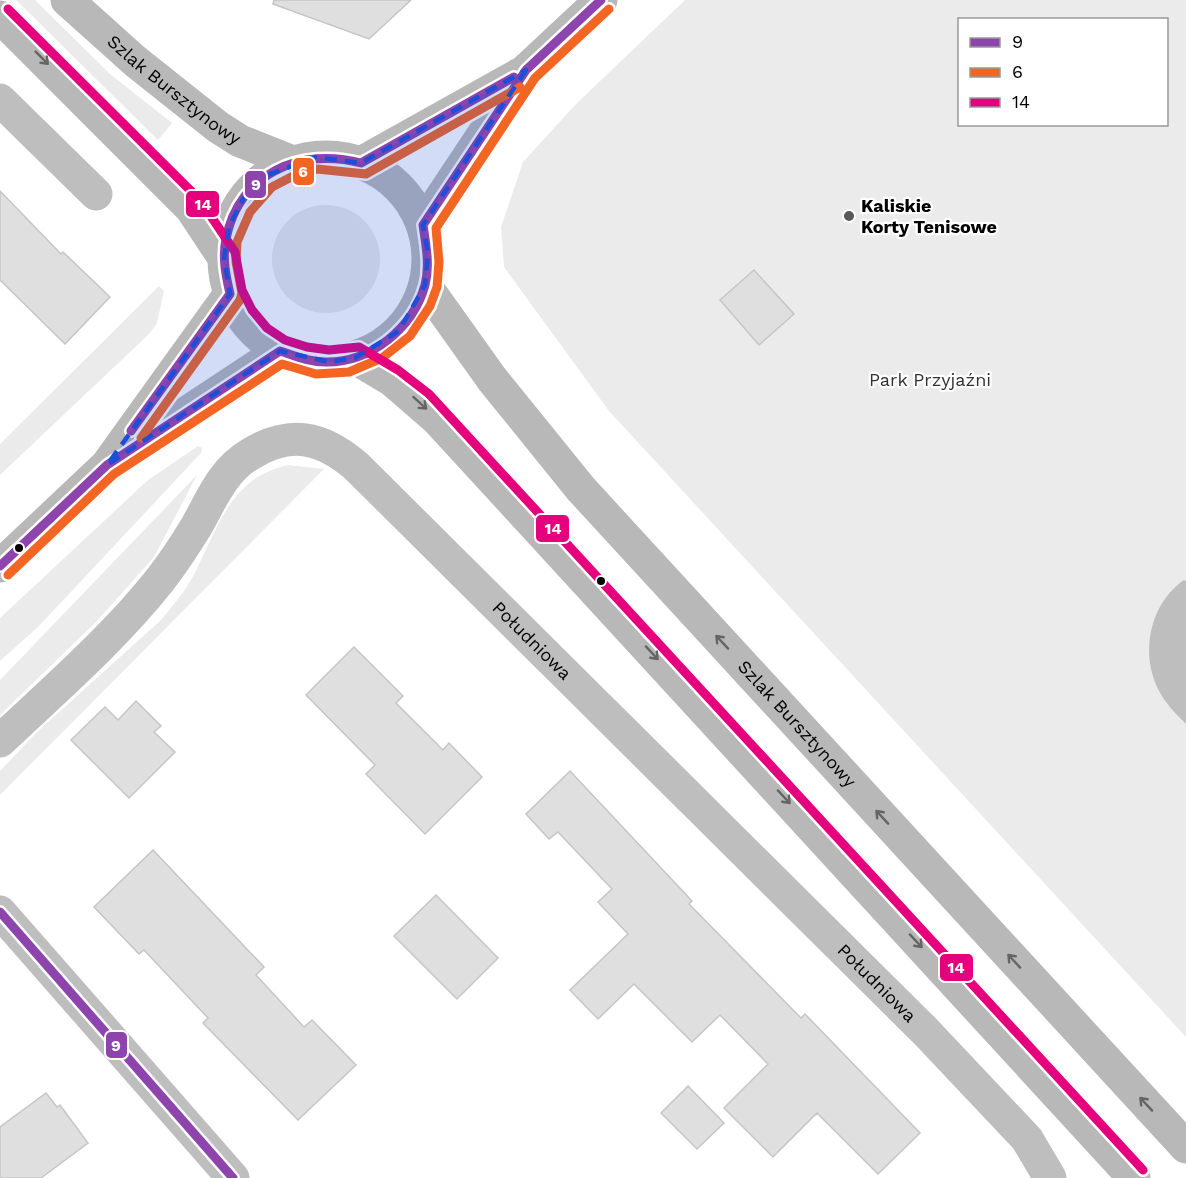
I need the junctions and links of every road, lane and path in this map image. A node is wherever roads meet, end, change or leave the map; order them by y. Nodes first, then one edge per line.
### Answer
1 (67, 0) edge
2 (601, 0) edge
3 (0, 17) edge
4 (526, 70) junction
5 (0, 100) edge
6 (293, 162) junction
7 (361, 163) junction
8 (96, 194) dead end
9 (423, 225) junction
10 (224, 258) junction
11 (425, 285) junction
12 (230, 294) junction
13 (280, 351) junction
14 (355, 358) junction
15 (107, 465) junction
16 (0, 566) edge
17 (0, 741) edge
18 (0, 912) edge
19 (1186, 1147) edge
20 (233, 1178) edge
21 (1050, 1178) edge
22 (1134, 1178) edge

1 - 6 main road, Szlak Bursztynowy
2 - 4 main road
3 -> 10 main road
4 - 7 main road
4 - 9 main road
5 - 8 street
6 - 7 main road
6 - 10 main road
7 - 9 main road
9 - 11 main road
10 - 12 main road
11 - 14 main road
19 -> 11 main road, Szlak Bursztynowy
12 - 13 main road
12 - 15 main road
13 - 14 main road
13 - 15 main road
14 -> 22 main road
15 - 16 main road
17 - 21 street, Południowa
18 - 20 street

